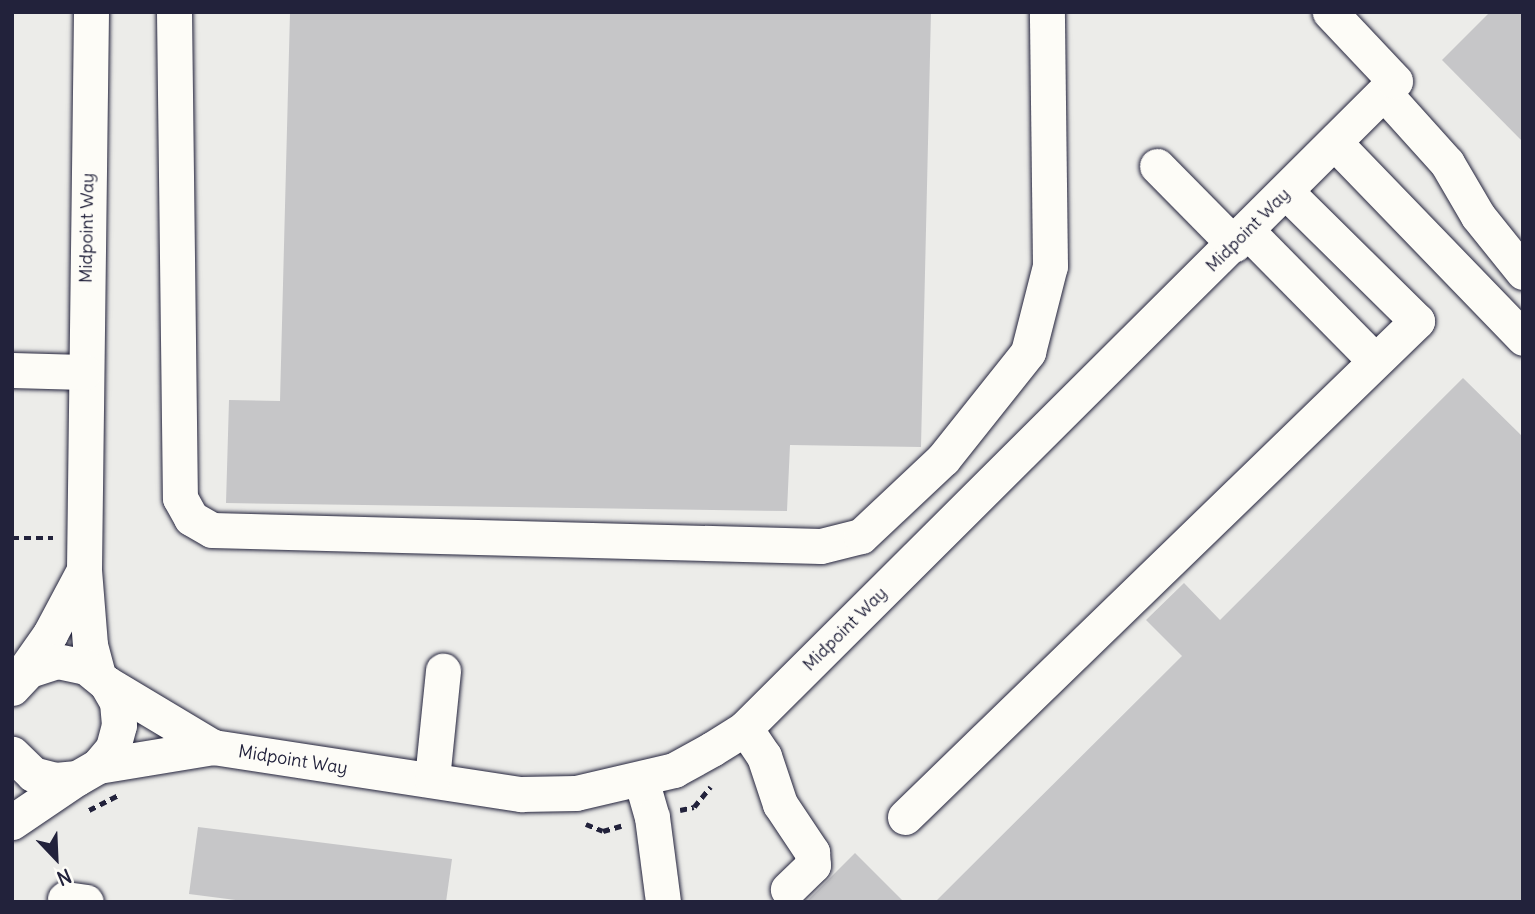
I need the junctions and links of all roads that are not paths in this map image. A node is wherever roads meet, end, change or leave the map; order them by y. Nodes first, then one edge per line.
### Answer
1 (91, 12) edge
2 (174, 12) edge
3 (1047, 12) edge
4 (1330, 12) edge
5 (1384, 93) junction
6 (1335, 143) junction
7 (1157, 166) dead end
8 (1286, 192) junction
9 (1240, 238) junction
10 (1523, 272) edge
11 (1523, 338) edge
12 (1375, 361) junction
13 (12, 370) edge
14 (83, 372) junction
15 (84, 554) junction
16 (443, 671) dead end
17 (102, 679) junction
18 (15, 683) edge
19 (745, 728) junction
20 (213, 747) junction
21 (12, 754) edge
22 (88, 772) junction
23 (432, 779) junction
24 (641, 779) junction
25 (905, 817) dead end
26 (12, 822) edge
27 (788, 889) dead end
28 (663, 902) edge

1 - 14 street, Midpoint Way
2 - 3 street
4 - 5 street
5 - 6 street, Midpoint Way
5 - 10 street
6 - 8 street, Midpoint Way
6 - 11 street
7 - 9 street
8 - 9 street, Midpoint Way
8 - 12 street
9 - 12 street
9 - 19 street, Midpoint Way
12 - 25 street
13 - 14 street
14 - 15 street, Midpoint Way
15 - 17 street, Midpoint Way
15 - 18 street, Midpoint Way
16 - 23 street
17 - 18 street
17 - 20 street, Midpoint Way
17 - 22 street
19 - 24 street, Midpoint Way
19 - 27 street
20 - 22 street, Midpoint Way
20 - 23 street, Midpoint Way
21 - 22 street
22 - 26 street, Midpoint Way
23 - 24 street, Midpoint Way
24 - 28 street

